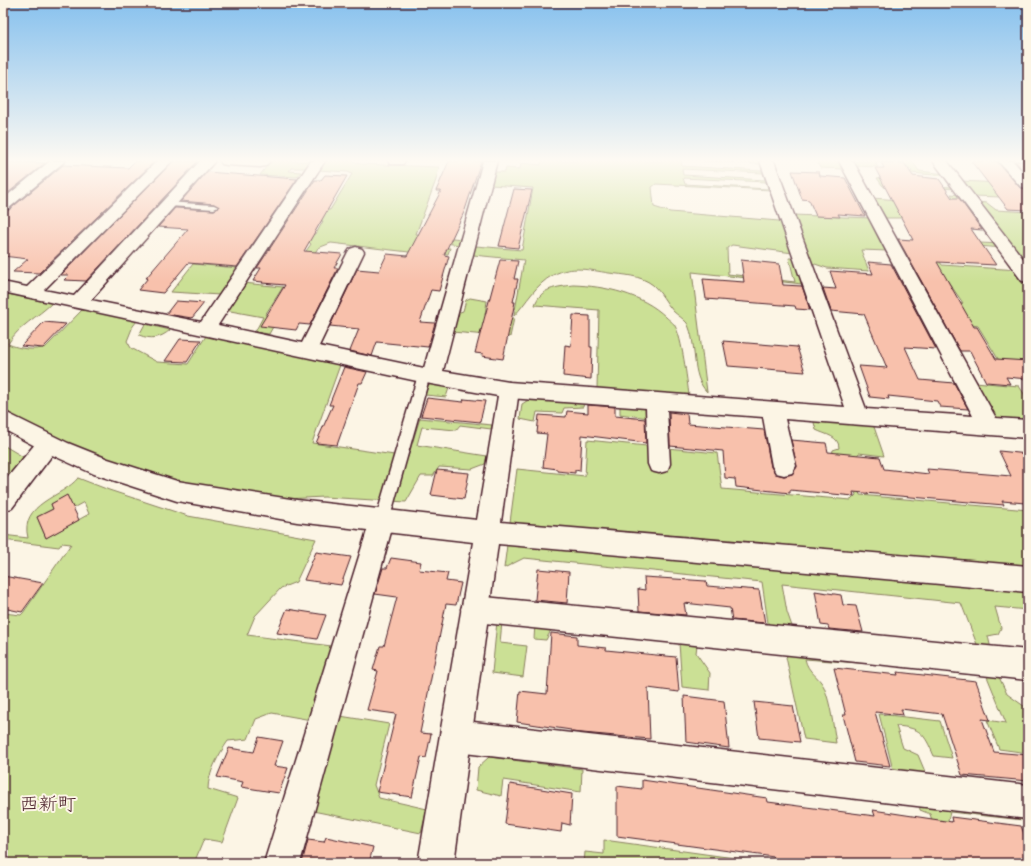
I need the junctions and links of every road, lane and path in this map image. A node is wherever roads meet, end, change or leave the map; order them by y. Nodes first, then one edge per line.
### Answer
1 (124, 201) edge
2 (171, 201) edge
3 (291, 201) edge
4 (478, 201) edge
5 (781, 201) edge
6 (868, 201) edge
7 (971, 201) edge
8 (169, 204) junction
9 (214, 207) dead end
10 (356, 252) dead end
11 (1028, 277) edge
12 (3, 287) edge
13 (33, 291) junction
14 (79, 302) junction
15 (205, 330) junction
16 (307, 351) junction
17 (428, 376) junction
18 (509, 390) junction
19 (656, 401) junction
20 (772, 409) junction
21 (858, 416) junction
22 (3, 419) edge
23 (990, 426) junction
24 (1028, 429) edge
25 (48, 444) junction
26 (659, 464) dead end
27 (784, 466) dead end
28 (3, 501) edge
29 (382, 521) junction
30 (487, 532) junction
31 (1028, 579) edge
32 (476, 610) junction
33 (1028, 665) edge
34 (456, 736) junction
35 (1028, 802) edge
36 (282, 863) edge
37 (436, 863) edge

1 - 13 street
2 - 8 street
3 - 15 street
4 - 17 street
5 - 21 street
6 - 23 street
7 - 11 street
8 - 9 lane
8 - 14 street
10 - 16 street
12 - 13 street
13 - 14 street
14 - 15 street
15 - 16 street
16 - 17 street
17 - 18 street
17 - 29 lane
18 - 19 street
18 - 30 street
19 - 20 street
19 - 26 street
20 - 21 street
20 - 27 street
21 - 23 street
22 - 25 street
23 - 24 street
25 - 28 street
25 - 29 street
29 - 30 street
29 - 36 street
30 - 31 street
30 - 32 street
32 - 33 street
32 - 34 street
34 - 35 street
34 - 37 street

